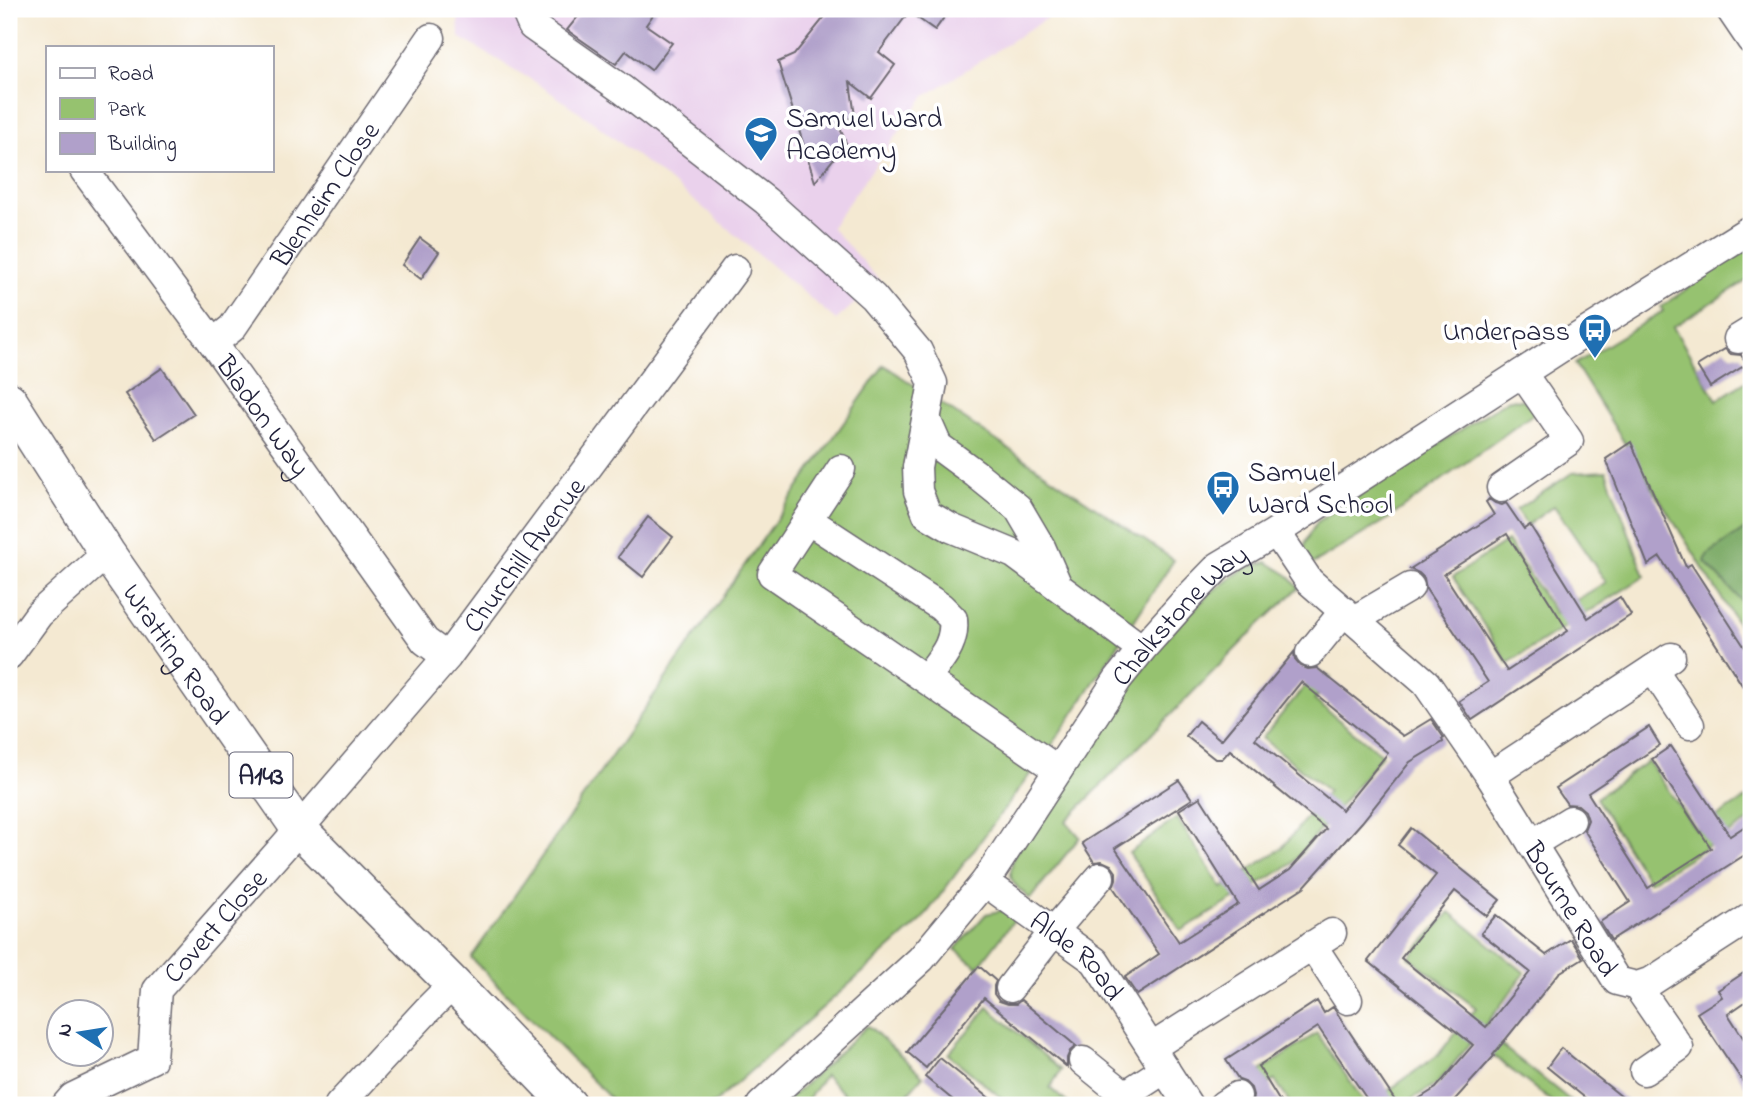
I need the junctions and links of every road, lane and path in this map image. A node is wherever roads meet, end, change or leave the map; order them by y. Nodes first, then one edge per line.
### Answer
1 (526, 9) edge
2 (1730, 9) edge
3 (430, 38) dead end
4 (1751, 40) edge
5 (85, 172) edge
6 (1751, 229) edge
7 (735, 269) dead end
8 (213, 343) junction
9 (1522, 373) junction
10 (9, 400) edge
11 (927, 421) junction
12 (841, 470) dead end
13 (1501, 488) dead end
14 (808, 520) junction
15 (1276, 532) junction
16 (107, 553) junction
17 (1058, 586) junction
18 (1410, 587) dead end
19 (1349, 616) junction
20 (1142, 649) junction
21 (1310, 653) dead end
22 (9, 655) edge
23 (447, 657) junction
24 (926, 679) junction
25 (1690, 725) dead end
26 (1058, 770) junction
27 (1490, 776) junction
28 (1571, 820) dead end
29 (299, 830) junction
30 (1532, 844) junction
31 (1100, 877) dead end
32 (985, 882) junction
33 (1751, 917) edge
34 (1054, 931) junction
35 (453, 984) junction
36 (1637, 986) junction
37 (1010, 988) dead end
38 (1348, 1000) dead end
39 (1159, 1058) junction
40 (1083, 1061) dead end
41 (1644, 1071) dead end
42 (66, 1105) edge
43 (339, 1105) edge
44 (569, 1105) edge
45 (761, 1105) edge
46 (1188, 1105) edge

1 - 11 street
2 - 4 street
3 - 8 street, Blenheim Close
5 - 8 street, Bladon Way
6 - 9 street, Chalkstone Way
7 - 23 street, Churchill Avenue
8 - 23 street, Bladon Way
9 - 13 street
9 - 15 street, Chalkstone Way
10 - 16 main road, Wratting Road / A143
11 - 17 street
11 - 17 street
12 - 14 street
14 - 24 street
14 - 24 street
15 - 19 street, Bourne Road
15 - 20 street, Chalkstone Way
16 - 22 street
16 - 29 main road, Wratting Road / A143
17 - 20 street
18 - 19 street
19 - 21 street
19 - 27 street, Bourne Road
20 - 26 street, Chalkstone Way
23 - 29 street, Churchill Avenue
24 - 26 street
25 - 27 street
26 - 32 street, Chalkstone Way
27 - 30 street, Bourne Road
28 - 30 street
29 - 35 main road, Wratting Road / A143
29 - 42 street, Covert Close
30 - 36 street, Bourne Road
31 - 34 street
32 - 34 street, Alde Road
32 - 45 street, Chalkstone Way
33 - 36 street, Bourne Road
34 - 37 street
34 - 39 street, Alde Road
35 - 43 street
35 - 44 main road, Wratting Road / A143
36 - 41 street
38 - 39 street
39 - 40 street
39 - 46 street, Alde Road

